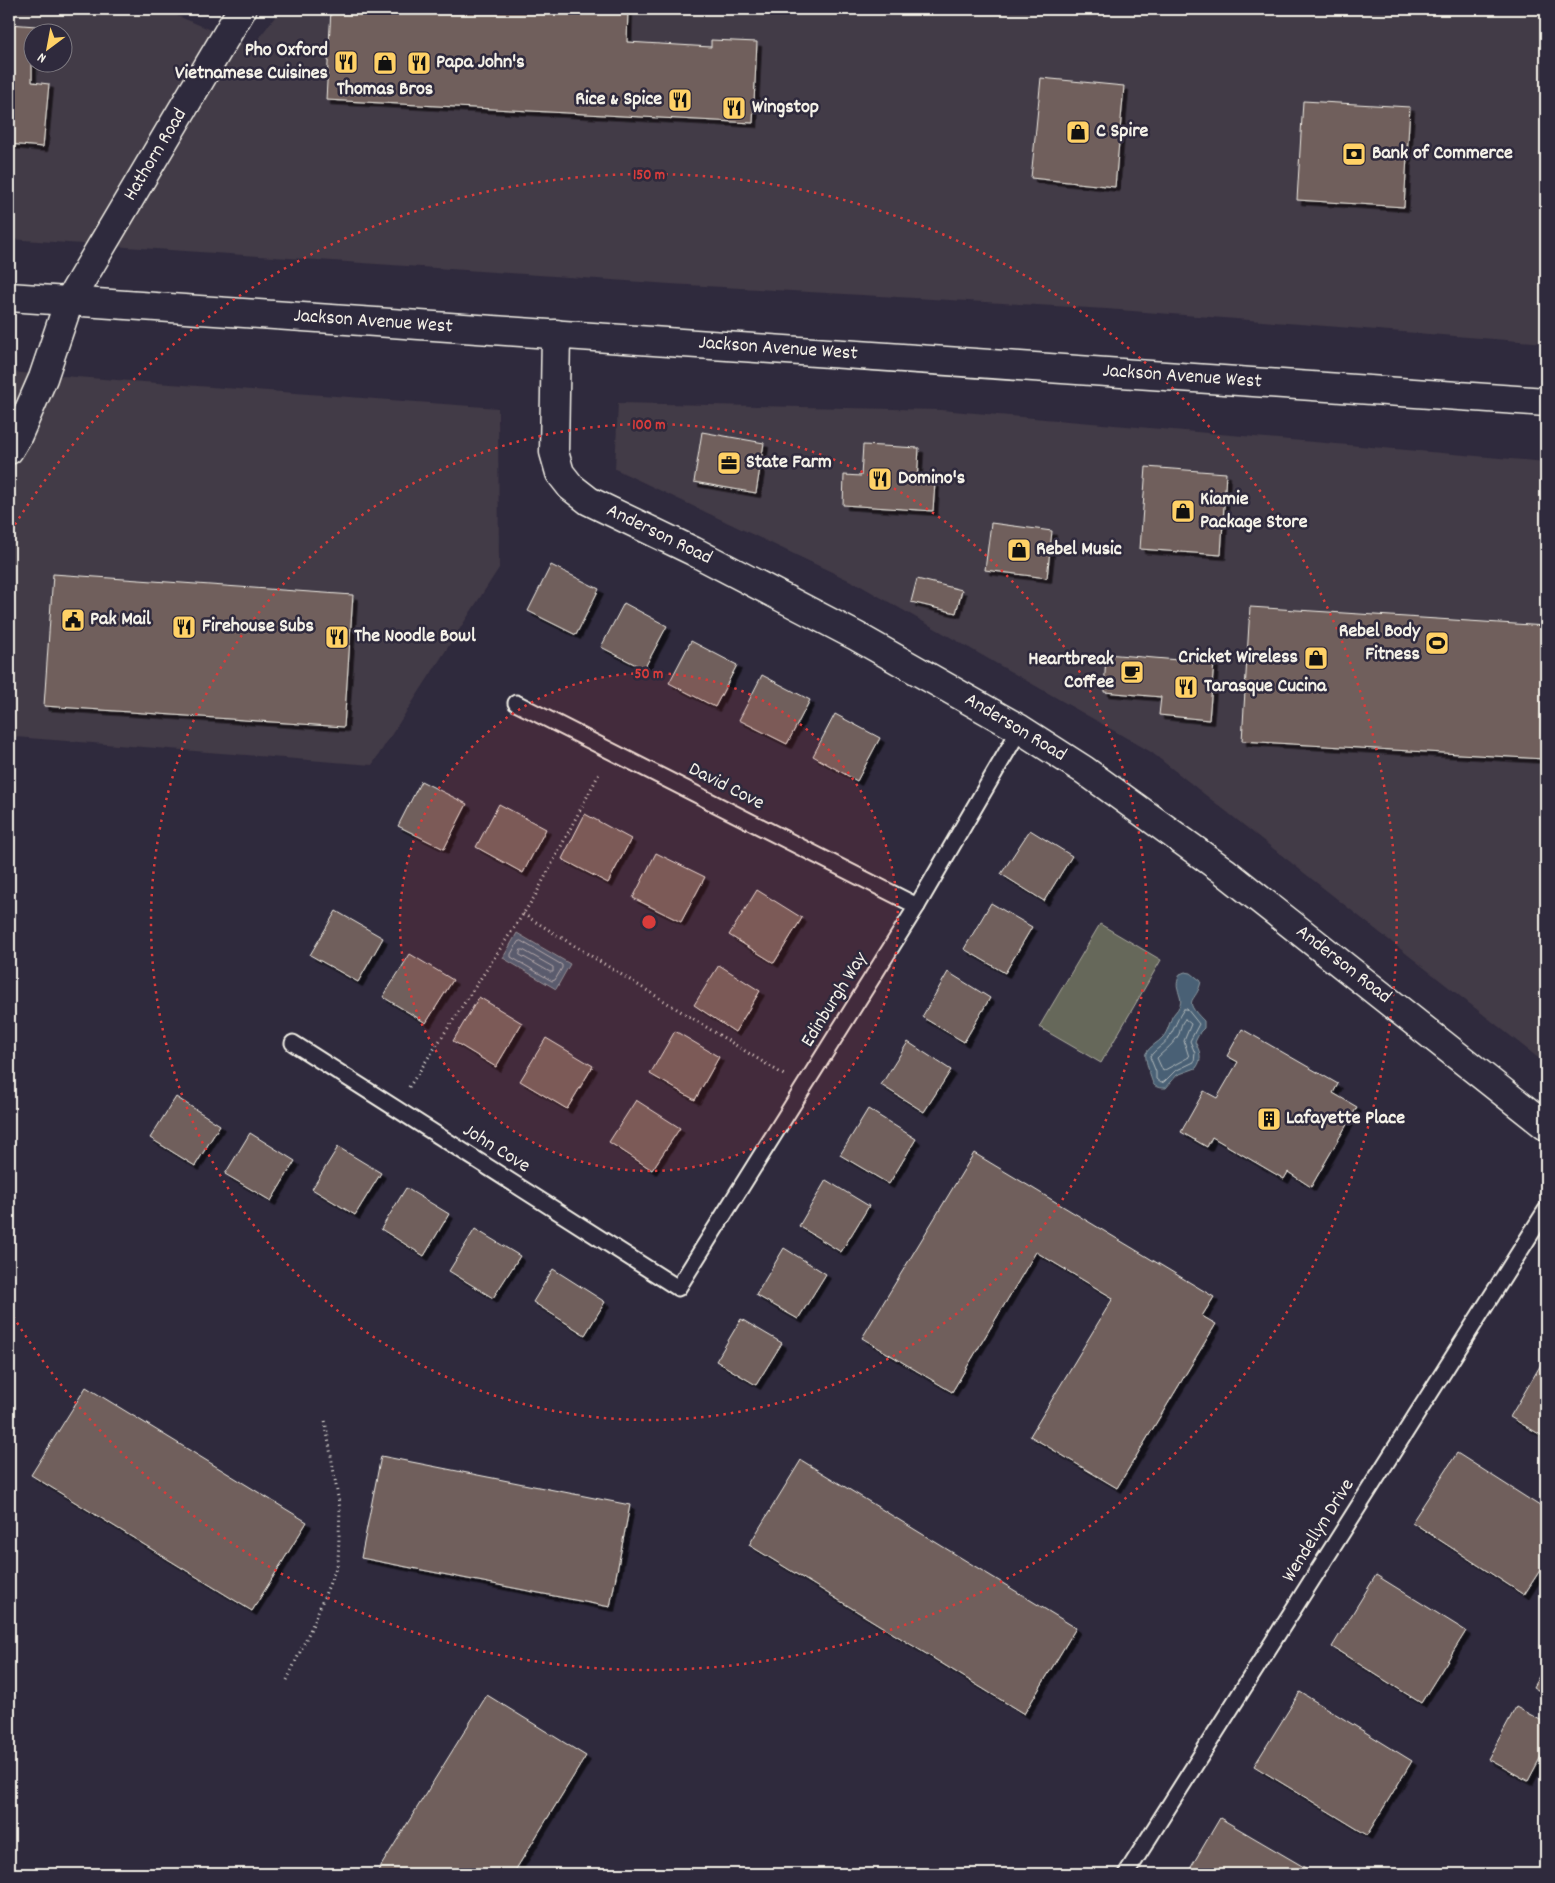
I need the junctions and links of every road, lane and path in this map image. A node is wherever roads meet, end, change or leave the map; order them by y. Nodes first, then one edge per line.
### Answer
1 (242, 9) edge
2 (9, 297) edge
3 (69, 301) junction
4 (556, 334) junction
5 (1546, 402) edge
6 (9, 450) edge
7 (516, 704) dead end
8 (1020, 729) junction
9 (611, 751) junction
10 (917, 906) junction
11 (523, 914) junction
12 (293, 1043) dead end
13 (804, 1087) junction
14 (395, 1108) junction
15 (1546, 1126) edge
16 (1546, 1210) edge
17 (678, 1288) joint
18 (325, 1420) dead end
19 (288, 1680) dead end
20 (1126, 1874) edge

1 - 3 street, Hathorn Road
2 - 3 street, Jackson Avenue West
3 - 4 street, Jackson Avenue West
3 - 6 street, Hathorn Road
4 - 5 street, Jackson Avenue West
4 - 8 street, Anderson Road
7 - 9 lane, David Cove
8 - 10 lane, Edinburgh Way
8 - 15 street, Anderson Road
9 - 10 lane, David Cove
9 - 11 path
10 - 13 lane, Edinburgh Way
11 - 13 path
11 - 14 path
12 - 14 lane, John Cove
13 - 17 lane, Edinburgh Way
14 - 17 lane, John Cove
16 - 20 lane, Wendellyn Drive
18 - 19 path

